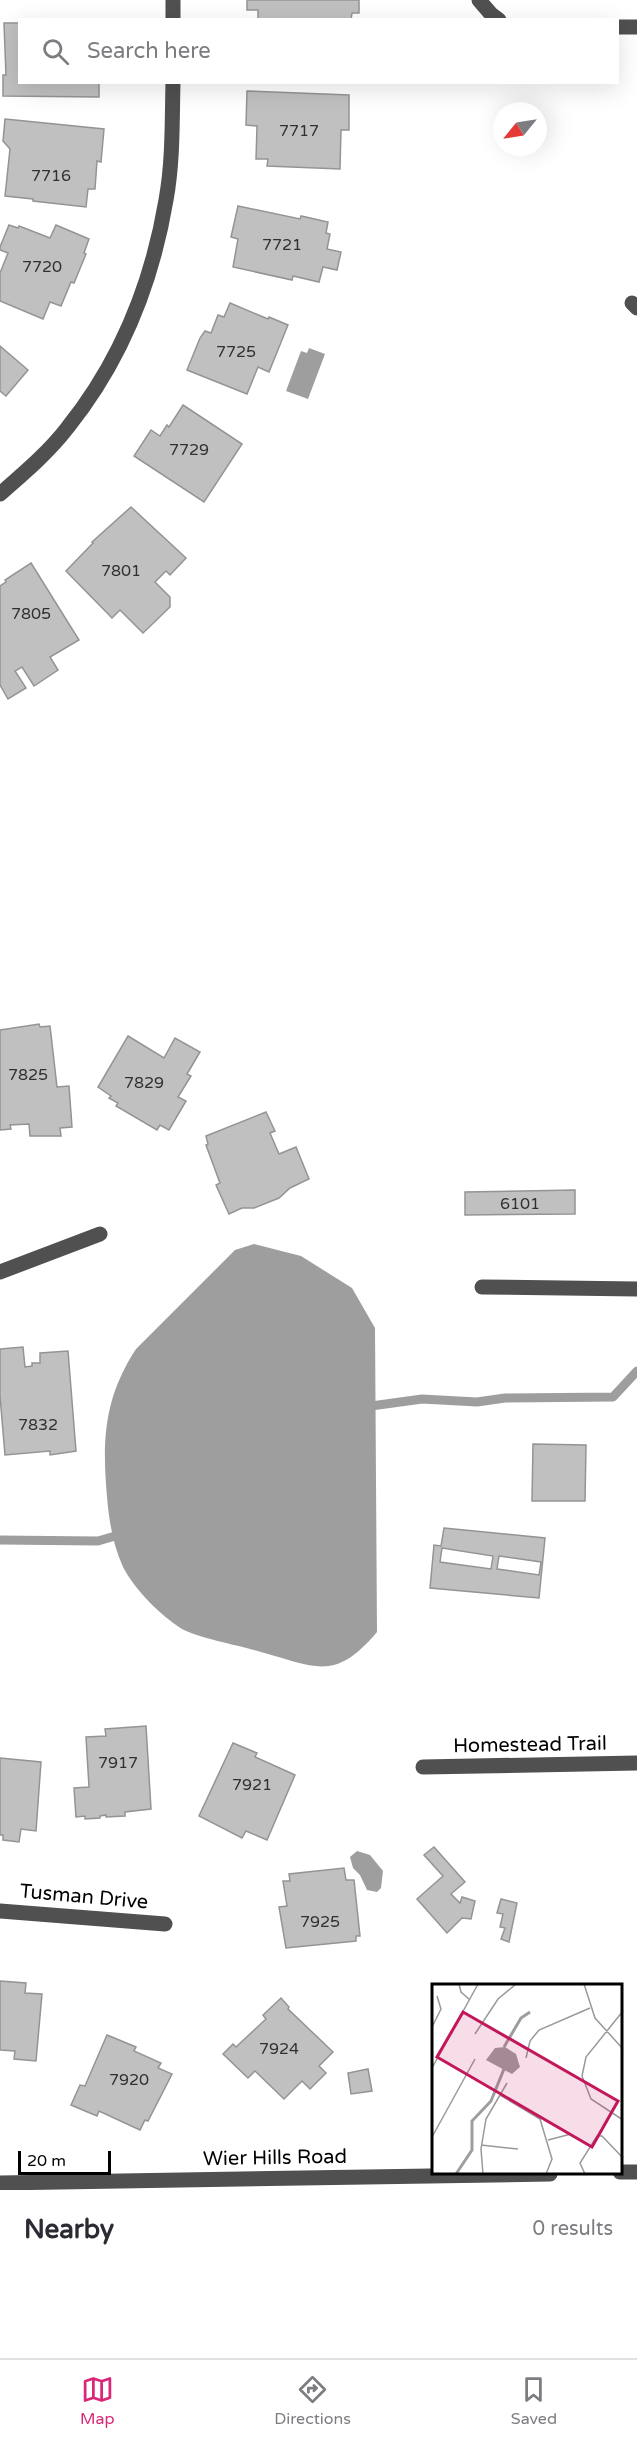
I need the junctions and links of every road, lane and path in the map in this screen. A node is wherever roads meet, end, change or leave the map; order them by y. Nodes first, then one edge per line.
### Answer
1 (172, 0) edge
2 (479, 0) edge
3 (173, 18) edge
4 (496, 18) edge
5 (619, 27) edge
6 (637, 27) edge
7 (172, 84) edge
8 (0, 494) edge
9 (100, 1234) dead end
10 (0, 1272) edge
11 (482, 1287) dead end
12 (637, 1289) edge
13 (637, 1763) edge
14 (423, 1767) dead end
15 (0, 1911) edge
16 (165, 1924) dead end
17 (489, 2175) edge
18 (0, 2183) edge

1 - 3 street
2 - 4 street
5 - 6 street
7 - 8 street
9 - 10 street
11 - 12 street
13 - 14 street, Homestead Trail
15 - 16 street, Tusman Drive
17 - 18 street, Wier Hills Road

